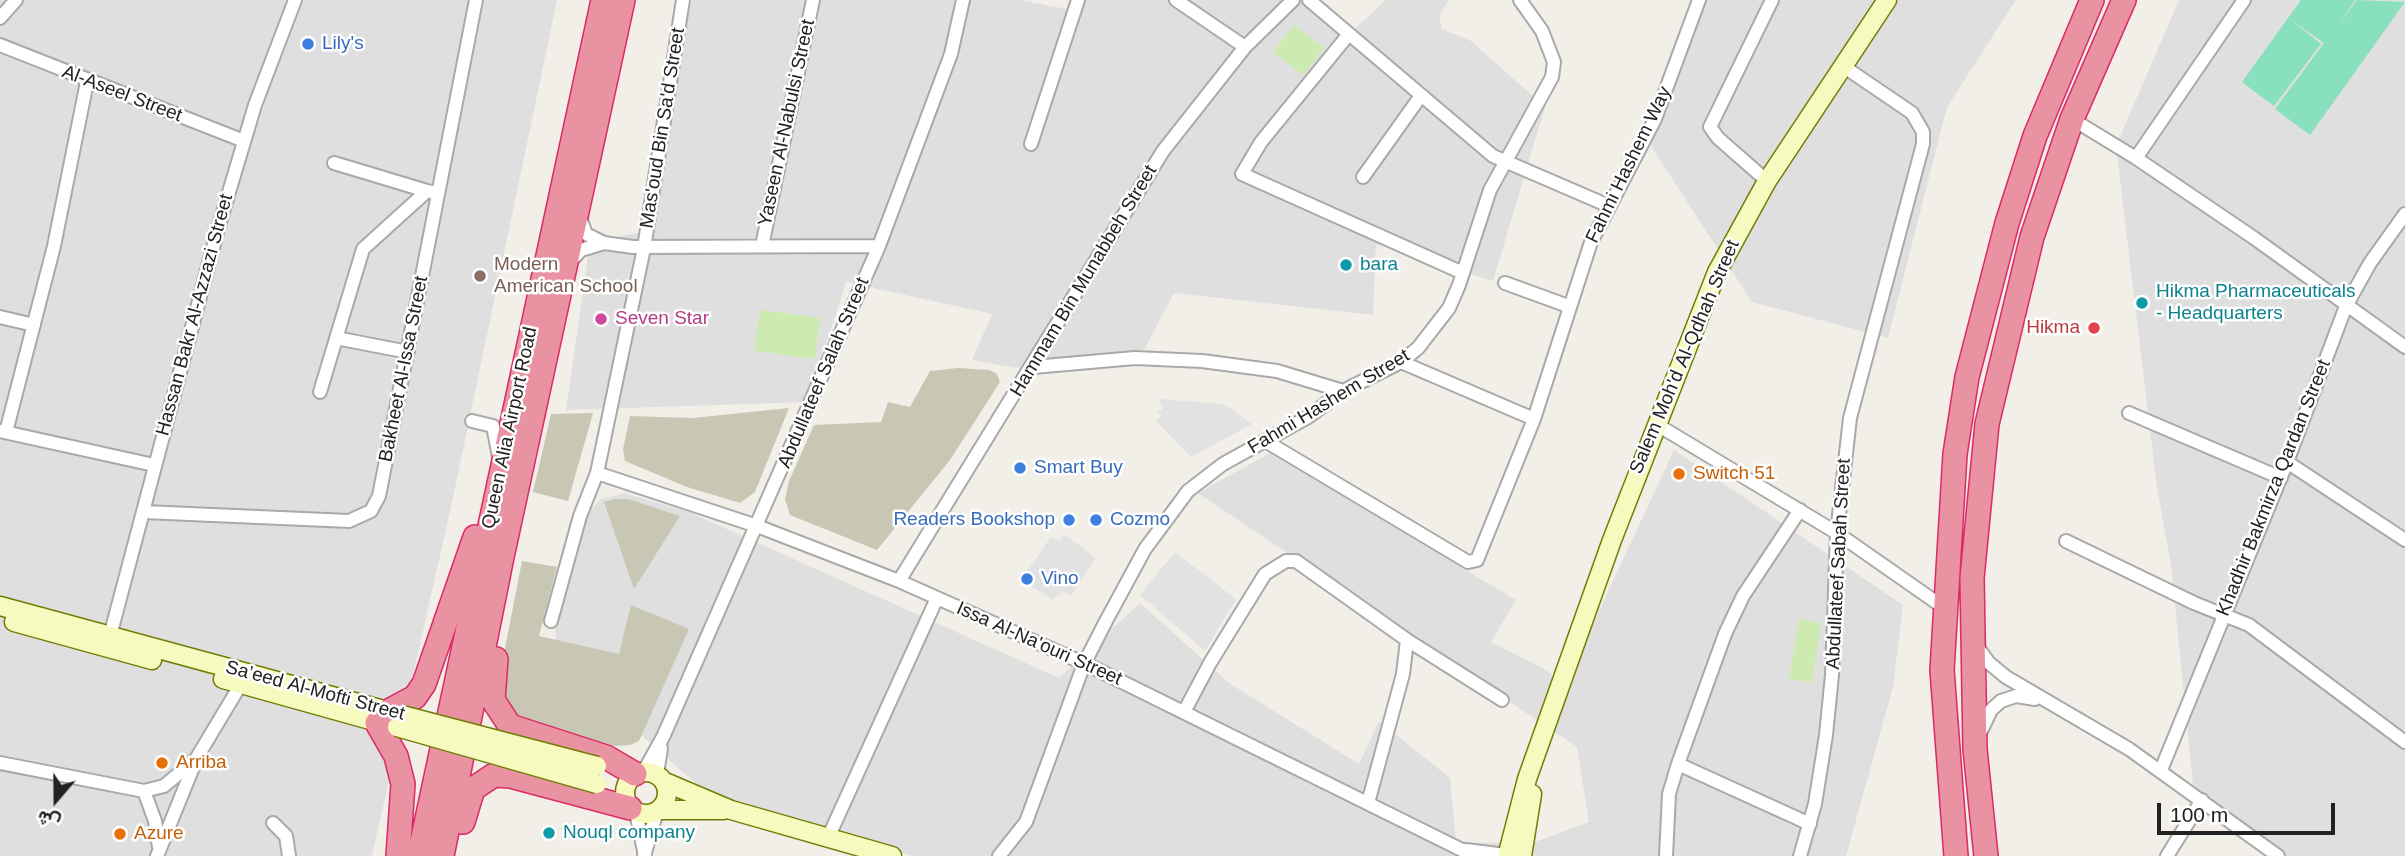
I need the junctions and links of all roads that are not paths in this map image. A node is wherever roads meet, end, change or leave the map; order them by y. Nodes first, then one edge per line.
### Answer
1 (16, 0) edge
2 (295, 0) edge
3 (476, 0) edge
4 (603, 0) edge
5 (623, 0) edge
6 (683, 0) edge
7 (813, 0) edge
8 (962, 0) edge
9 (1078, 0) edge
10 (1176, 0) edge
11 (1293, 0) edge
12 (1309, 0) edge
13 (1520, 0) edge
14 (1699, 0) edge
15 (1772, 0) edge
16 (1887, 0) edge
17 (2124, 0) edge
18 (2131, 0) edge
19 (2245, 0) edge
20 (2088, 1) edge
21 (0, 18) edge
22 (1349, 34) junction
23 (2106, 37) junction
24 (0, 46) edge
25 (1245, 47) junction
26 (1843, 66) junction
27 (87, 82) junction
28 (1420, 97) junction
29 (2072, 119) junction
30 (244, 141) junction
31 (1031, 144) dead end
32 (2136, 158) junction
33 (1504, 162) junction
34 (334, 163) dead end
35 (1363, 177) dead end
36 (1767, 181) junction
37 (432, 192) junction
38 (1609, 206) junction
39 (578, 212) junction
40 (2405, 214) edge
41 (604, 243) junction
42 (762, 246) junction
43 (878, 246) junction
44 (644, 248) junction
45 (566, 266) junction
46 (1463, 273) junction
47 (1505, 283) dead end
48 (1568, 306) junction
49 (2346, 306) junction
50 (0, 317) edge
51 (34, 325) junction
52 (336, 338) junction
53 (2405, 347) edge
54 (408, 352) junction
55 (1401, 362) junction
56 (1033, 367) junction
57 (518, 387) junction
58 (1343, 391) junction
59 (320, 392) dead end
60 (2129, 413) dead end
61 (1534, 419) junction
62 (472, 421) dead end
63 (1656, 424) junction
64 (493, 426) junction
65 (3, 432) edge
66 (1267, 442) junction
67 (2287, 462) junction
68 (154, 465) junction
69 (499, 473) junction
70 (597, 473) junction
71 (2281, 478) junction
72 (502, 509) junction
73 (1800, 510) junction
74 (144, 512) junction
75 (757, 526) junction
76 (1837, 533) junction
77 (2405, 540) edge
78 (2066, 541) dead end
79 (899, 581) junction
80 (937, 598) junction
81 (0, 606) edge
82 (1944, 607) junction
83 (2225, 613) junction
84 (0, 618) edge
85 (551, 621) dead end
86 (110, 636) junction
87 (1406, 640) junction
88 (1973, 642) junction
89 (1084, 664) junction
90 (241, 684) junction
91 (1502, 700) dead end
92 (2042, 701) junction
93 (1184, 712) junction
94 (391, 719) junction
95 (2405, 742) edge
96 (1975, 749) junction
97 (197, 759) junction
98 (0, 763) edge
99 (1678, 764) junction
100 (2161, 771) junction
101 (640, 787) junction
102 (144, 791) junction
103 (2202, 800) junction
104 (1368, 803) junction
105 (658, 810) junction
106 (731, 810) junction
107 (273, 823) dead end
108 (1810, 824) junction
109 (828, 838) junction
110 (158, 852) edge
111 (1470, 853) edge
112 (1512, 855) edge
113 (289, 856) edge
114 (398, 856) edge
115 (419, 856) edge
116 (442, 856) edge
117 (454, 856) edge
118 (645, 856) edge
119 (892, 856) edge
120 (999, 856) edge
121 (1666, 856) edge
122 (1800, 856) edge
123 (1956, 856) edge
124 (1986, 856) edge
125 (2167, 856) edge
126 (2278, 856) edge

1 - 21 street
2 - 30 street, Hassan Bakr Al-Azzazi Street
3 - 37 street, Bakheet Al-Issa Street
4 - 57 highway, Queen Alia Airport Road
5 - 39 highway, Queen Alia Airport Road
6 - 44 street, Mas'oud Bin Sa'd Street
7 - 42 street, Yaseen Al-Nabulsi Street
8 - 43 street, Abdullateef Salah Street
9 - 31 street
10 - 25 street
11 - 25 street, Hammam Bin Munabbeh Street
12 - 22 street
13 - 33 street, Fahmi Hashem Street
14 - 38 street, Fahmi Hashem Way
15 - 36 street
16 - 26 street, Salem Moh'd Al-Qdhah Street
17 - 23 highway
18 - 23 street
19 - 32 street
20 - 82 highway
22 - 28 street
22 - 46 street
23 - 29 highway
24 - 27 street, Al-Aseel Street
25 - 56 street, Hammam Bin Munabbeh Street
26 - 36 street, Salem Moh'd Al-Qdhah Street
26 - 76 street, Abdullateef Sabah Street
27 - 30 street, Al-Aseel Street
27 - 51 street
28 - 33 street
28 - 35 street
29 - 32 street
29 - 88 highway
30 - 68 street, Hassan Bakr Al-Azzazi Street
32 - 49 street
33 - 38 street
33 - 46 street, Fahmi Hashem Street
34 - 37 street
36 - 63 street, Salem Moh'd Al-Qdhah Street
37 - 52 street
37 - 54 street, Bakheet Al-Issa Street
38 - 48 street, Fahmi Hashem Way
39 - 41 street
39 - 45 highway, Queen Alia Airport Road
40 - 49 street, Khadhir Bakmirza Qardan Street
41 - 44 street
41 - 45 street
42 - 43 street
42 - 44 street
43 - 75 street, Abdullateef Salah Street
44 - 70 street, Mas'oud Bin Sa'd Street
45 - 72 highway, Queen Alia Airport Road
46 - 55 street, Fahmi Hashem Street
47 - 48 street
48 - 61 street, Fahmi Hashem Way
49 - 53 street
49 - 67 street, Khadhir Bakmirza Qardan Street
50 - 51 street
51 - 65 street
52 - 54 street
52 - 59 street
54 - 74 street, Bakheet Al-Issa Street
55 - 58 street, Fahmi Hashem Street
55 - 61 street
56 - 58 street
56 - 79 street, Hammam Bin Munabbeh Street
57 - 64 street
57 - 69 highway, Queen Alia Airport Road
58 - 66 street, Fahmi Hashem Street
60 - 71 street
61 - 66 street, Fahmi Hashem Way
62 - 64 street
63 - 73 street
63 - 112 street, Salem Moh'd Al-Qdhah Street
64 - 69 street
65 - 68 street
66 - 89 street, Fahmi Hashem Street
67 - 71 street, Khadhir Bakmirza Qardan Street
67 - 77 street
68 - 74 street, Hassan Bakr Al-Azzazi Street
69 - 72 highway, Queen Alia Airport Road
70 - 75 street, Issa Al-Na'ouri Street
70 - 85 street, Mas'oud Bin Sa'd Street
71 - 83 street, Khadhir Bakmirza Qardan Street
72 - 94 highway
72 - 101 highway
72 - 115 highway, Queen Alia Airport Road
72 - 116 highway, Queen Alia Airport Road
73 - 76 street
73 - 99 street
74 - 86 street, Hassan Bakr Al-Azzazi Street
75 - 79 street, Issa Al-Na'ouri Street
75 - 101 street, Abdullateef Salah Street
76 - 82 street
76 - 108 street, Abdullateef Sabah Street
78 - 83 street
79 - 80 street, Issa Al-Na'ouri Street
80 - 89 street, Issa Al-Na'ouri Street
80 - 109 street
81 - 86 street, Sa’eed Al-Mofti Street
82 - 123 highway
83 - 95 street
83 - 100 street, Khadhir Bakmirza Qardan Street
84 - 90 street, Sa’eed Al-Mofti Street
86 - 94 street, Sa’eed Al-Mofti Street
87 - 91 street
87 - 93 street
87 - 104 street
88 - 92 street
88 - 96 highway
89 - 93 street, Issa Al-Na'ouri Street
89 - 120 street, Fahmi Hashem Street
90 - 94 street, Sa’eed Al-Mofti Street
90 - 97 street
92 - 96 street
92 - 100 street
93 - 104 street, Issa Al-Na'ouri Street
94 - 101 street, Sa’eed Al-Mofti Street, bridge
94 - 114 highway
96 - 124 highway
97 - 102 street
97 - 110 street
98 - 102 street
99 - 108 street
99 - 121 street
100 - 103 street
101 - 105 street
101 - 105 street
101 - 106 street, Sa’eed Al-Mofti Street
101 - 117 highway
101 - 118 street
102 - 110 street
103 - 125 street
103 - 126 street
104 - 111 street, Issa Al-Na'ouri Street
105 - 106 street
105 - 118 street
106 - 109 street
107 - 113 street
108 - 122 street, Abdullateef Sabah Street
109 - 119 street
111 - 112 street, Issa Al-Na'ouri Street

